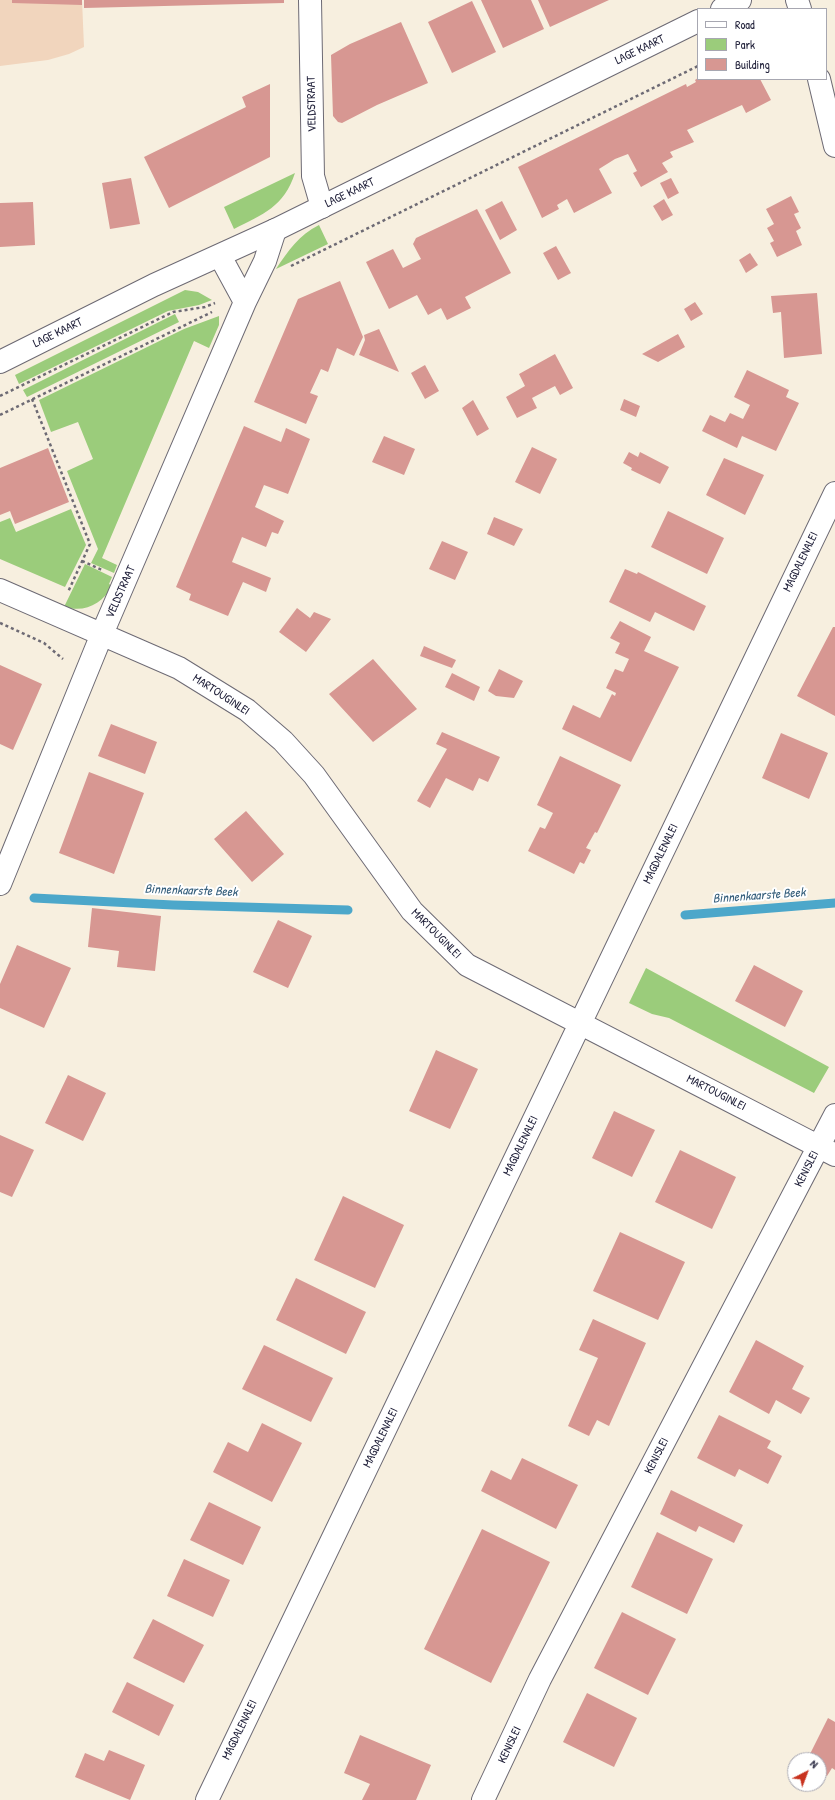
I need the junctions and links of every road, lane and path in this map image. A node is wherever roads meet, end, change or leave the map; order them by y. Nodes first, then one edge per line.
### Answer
1 (310, 0) edge
2 (740, 0) edge
3 (724, 8) edge
4 (697, 21) edge
5 (697, 66) edge
6 (819, 80) edge
7 (835, 146) edge
8 (322, 207) junction
9 (275, 230) junction
10 (220, 256) junction
11 (290, 266) dead end
12 (242, 297) junction
13 (0, 362) edge
14 (0, 396) edge
15 (32, 399) junction
16 (0, 415) edge
17 (835, 492) edge
18 (0, 590) edge
19 (67, 593) dead end
20 (0, 623) edge
21 (102, 634) junction
22 (86, 674) junction
23 (0, 884) edge
24 (580, 1024) junction
25 (835, 1114) edge
26 (827, 1150) edge
27 (207, 1800) edge
28 (483, 1800) edge

1 - 8 street, VELDSTRAAT
2 - 3 street
4 - 8 street, LAGE KAART
5 - 11 path
6 - 7 street
8 - 9 street, LAGE KAART
9 - 10 street, LAGE KAART
9 - 12 street, VELDSTRAAT
10 - 12 street
10 - 13 street, LAGE KAART
12 - 14 path
12 - 15 path
12 - 21 street, VELDSTRAAT
15 - 16 path
15 - 19 path
17 - 24 street, MAGDALENALEI
18 - 21 street, MARTOUGINLEI
20 - 22 path
21 - 22 street, VELDSTRAAT
21 - 24 street, MARTOUGINLEI
22 - 23 street, VELDSTRAAT
24 - 26 street, MARTOUGINLEI
24 - 27 street, MAGDALENALEI
25 - 26 street, KENISLEI
26 - 28 street, KENISLEI

